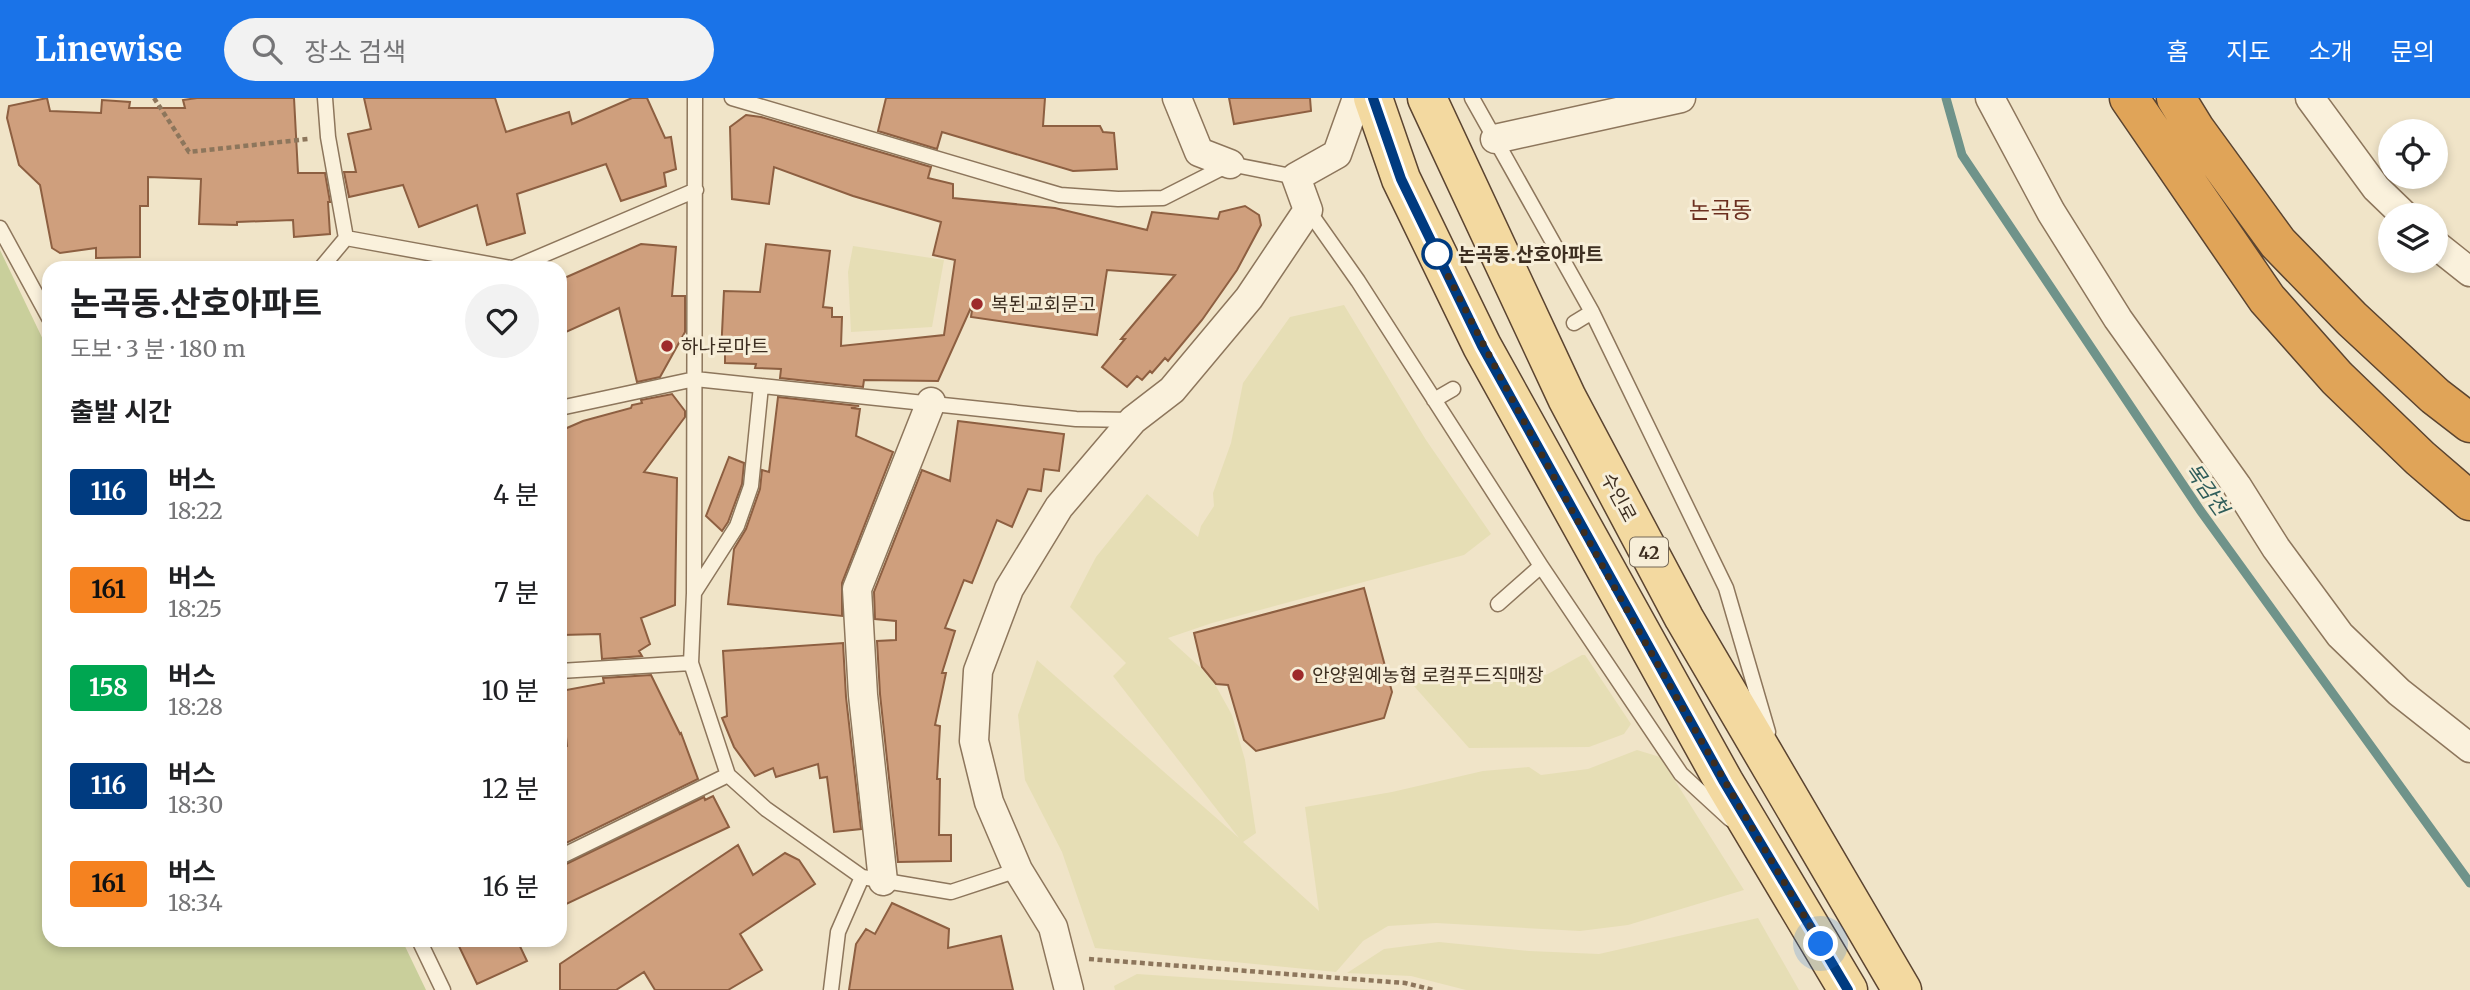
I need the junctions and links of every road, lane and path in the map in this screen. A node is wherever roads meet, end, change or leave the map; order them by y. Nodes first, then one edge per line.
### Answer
1 (154, 98) edge
2 (325, 98) edge
3 (695, 98) edge
4 (732, 98) edge
5 (1177, 98) edge
6 (1357, 98) edge
7 (1373, 98) edge
8 (1427, 98) edge
9 (1472, 98) edge
10 (1681, 98) edge
11 (1990, 98) edge
12 (2129, 98) edge
13 (2176, 98) edge
14 (2310, 98) edge
15 (328, 137) junction
16 (1494, 139) junction
17 (1230, 164) junction
18 (1296, 177) junction
19 (696, 190) junction
20 (2392, 203) edge
21 (1308, 211) junction
22 (0, 228) edge
23 (346, 238) junction
24 (2448, 255) edge
25 (327, 261) edge
26 (473, 261) edge
27 (529, 261) edge
28 (2470, 272) edge
29 (42, 305) edge
30 (1592, 312) junction
31 (1574, 323) dead end
32 (695, 379) junction
33 (761, 386) junction
34 (1453, 389) dead end
35 (1434, 400) junction
36 (567, 402) edge
37 (931, 402) junction
38 (1133, 420) junction
39 (2470, 423) edge
40 (2470, 501) edge
41 (1541, 566) junction
42 (694, 593) junction
43 (1499, 604) dead end
44 (691, 663) junction
45 (567, 671) edge
46 (2470, 748) edge
47 (728, 775) junction
48 (1786, 793) junction
49 (1767, 853) junction
50 (567, 854) edge
51 (1018, 870) junction
52 (873, 879) junction
53 (422, 947) edge
54 (1061, 957) junction
55 (443, 990) edge
56 (831, 990) edge
57 (1069, 990) edge
58 (1434, 990) edge
59 (1848, 990) edge
60 (1902, 990) edge

1 - 15 path
2 - 15 lane
3 - 19 lane
4 - 17 lane
5 - 17 street
6 - 18 street
7 - 49 main road, 42
8 - 48 main road, 수인로 / 42
9 - 16 lane
10 - 16 street
11 - 46 street
12 - 40 highway
13 - 39 highway
14 - 20 street
15 - 23 lane
16 - 30 lane
17 - 18 lane
18 - 21 street
19 - 27 lane
19 - 32 lane
21 - 35 lane
21 - 38 street
22 - 29 lane
23 - 25 lane
23 - 26 lane
24 - 28 street
30 - 31 lane
30 - 48 lane
32 - 33 lane
32 - 36 lane
32 - 42 lane
33 - 37 lane
33 - 42 lane
34 - 35 lane
35 - 41 lane
37 - 38 lane
37 - 52 street
38 - 51 street
41 - 43 lane
41 - 49 lane
42 - 44 lane
44 - 45 lane
44 - 47 lane
47 - 50 lane
47 - 52 lane
48 - 60 main road, 수인로 / 42
49 - 59 main road, 42
51 - 52 lane
51 - 54 street
52 - 56 lane
53 - 55 lane
54 - 57 street
54 - 58 path

